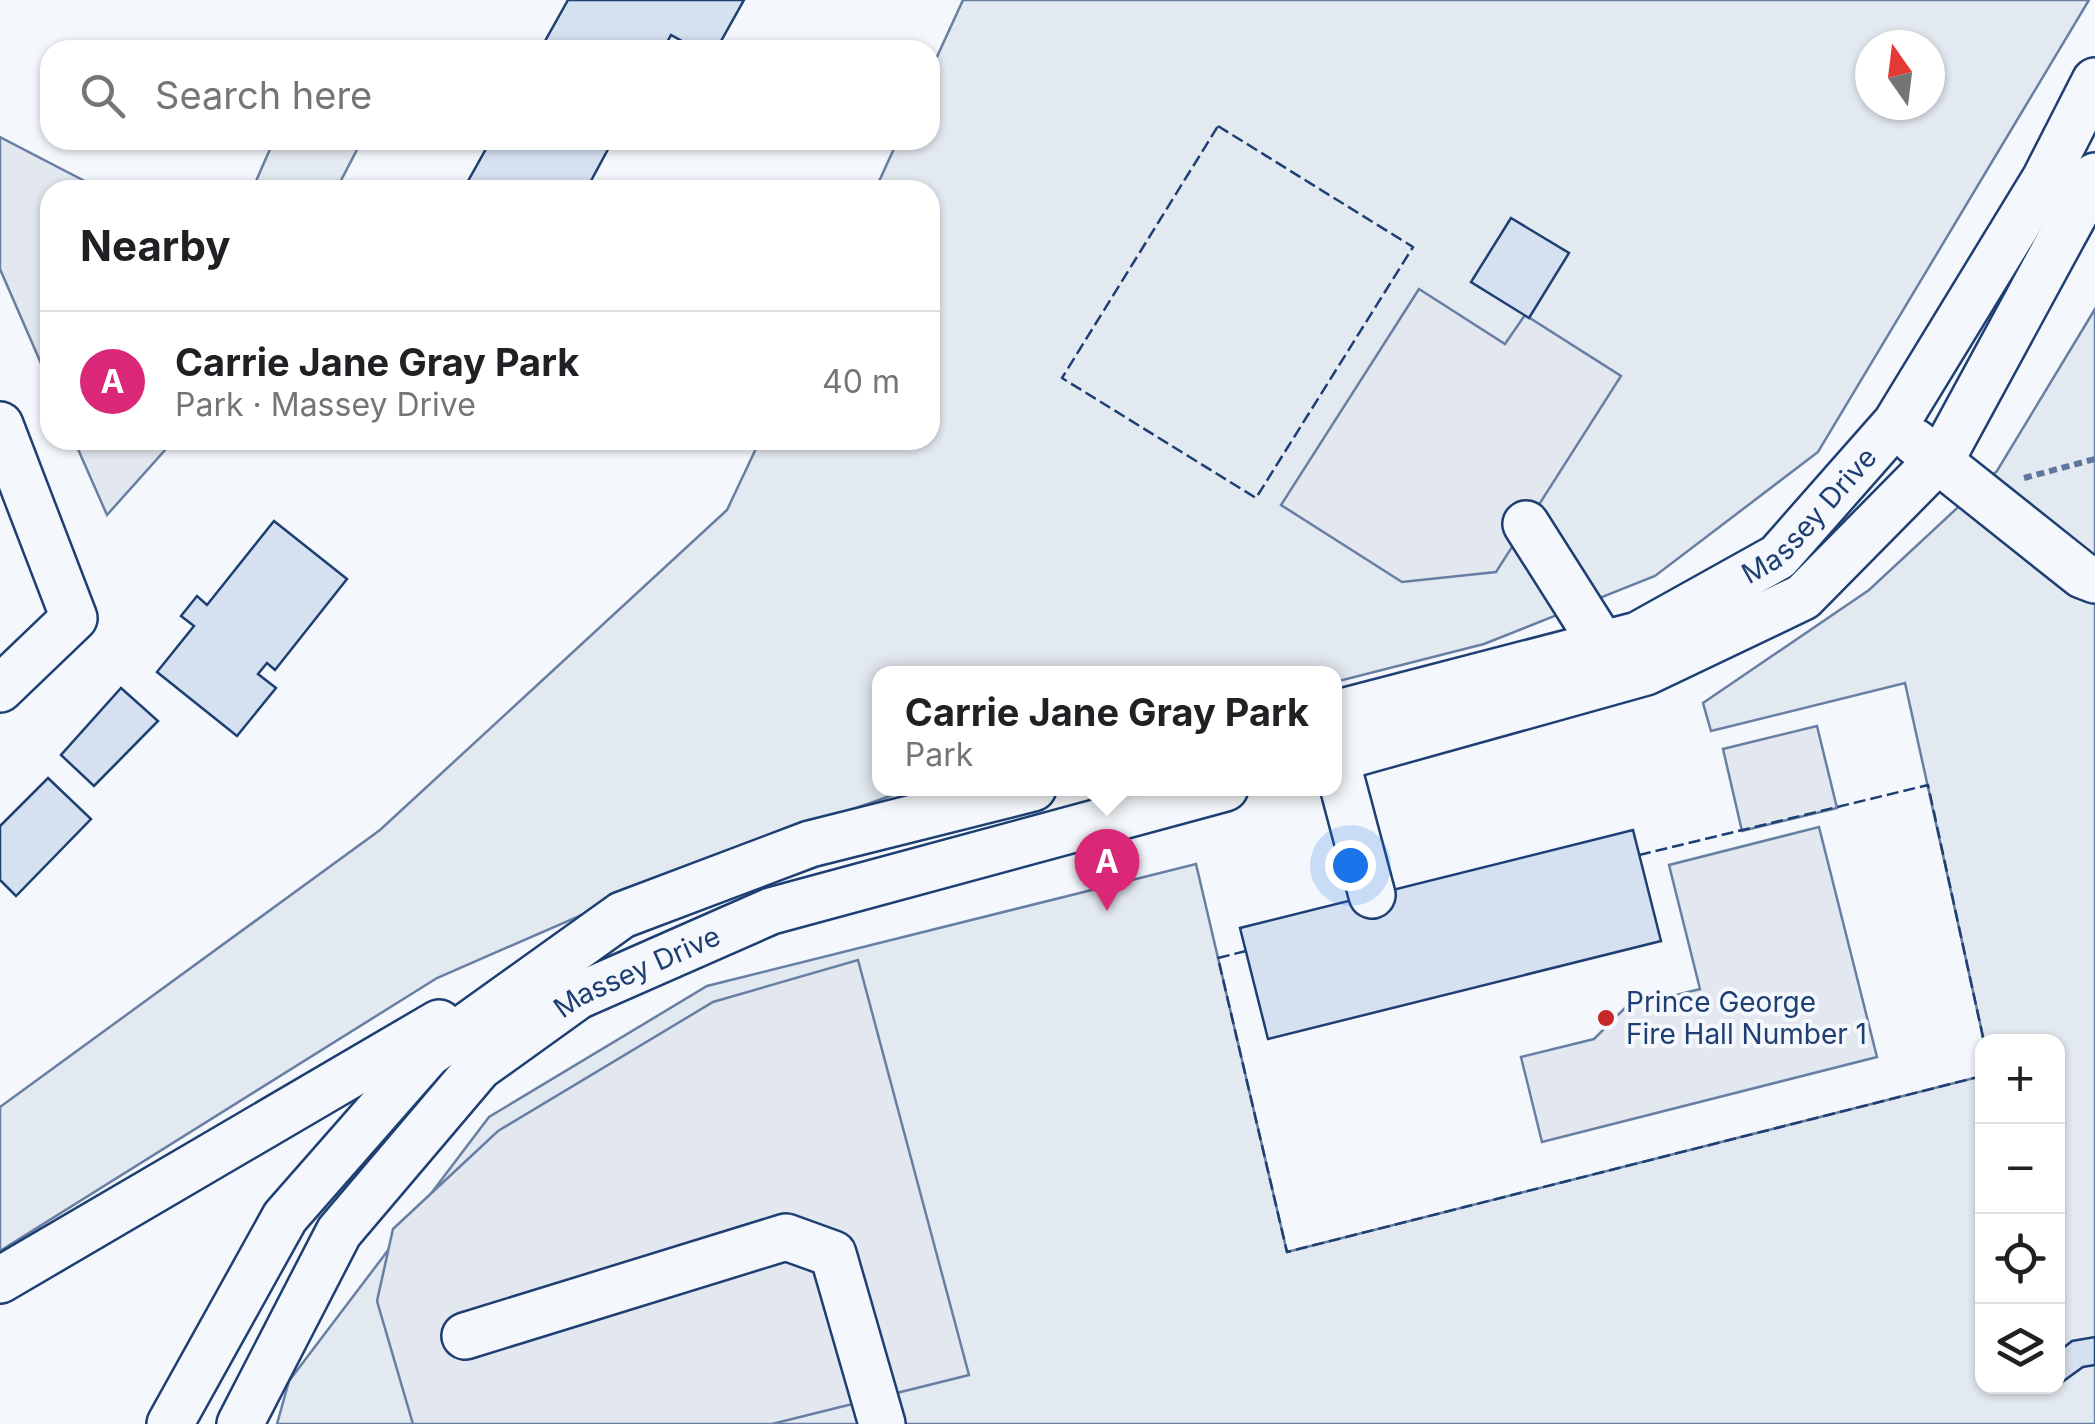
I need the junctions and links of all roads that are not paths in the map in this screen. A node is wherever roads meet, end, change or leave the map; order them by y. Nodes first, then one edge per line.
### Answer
1 (2095, 81) edge
2 (2095, 176) edge
3 (0, 426) edge
4 (1893, 426) junction
5 (1939, 459) junction
6 (1526, 524) dead end
7 (2095, 580) edge
8 (1613, 661) junction
9 (0, 689) edge
10 (1342, 712) edge
11 (1342, 754) edge
12 (1342, 782) edge
13 (1001, 796) edge
14 (1195, 796) edge
15 (1372, 895) dead end
16 (622, 915) junction
17 (0, 1280) edge
18 (465, 1336) dead end
19 (170, 1424) edge
20 (240, 1424) edge
21 (882, 1424) edge

1 - 4 street, Massey Drive
2 - 5 street, Massey Drive
3 - 9 street
4 - 5 street
4 - 8 street, Massey Drive
5 - 7 street
5 - 8 street, Massey Drive
6 - 8 street
8 - 10 street, Massey Drive
8 - 11 street, Massey Drive
12 - 15 street
13 - 16 street, Massey Drive
14 - 20 street, Massey Drive
16 - 17 street
16 - 19 street, Massey Drive
18 - 21 street

